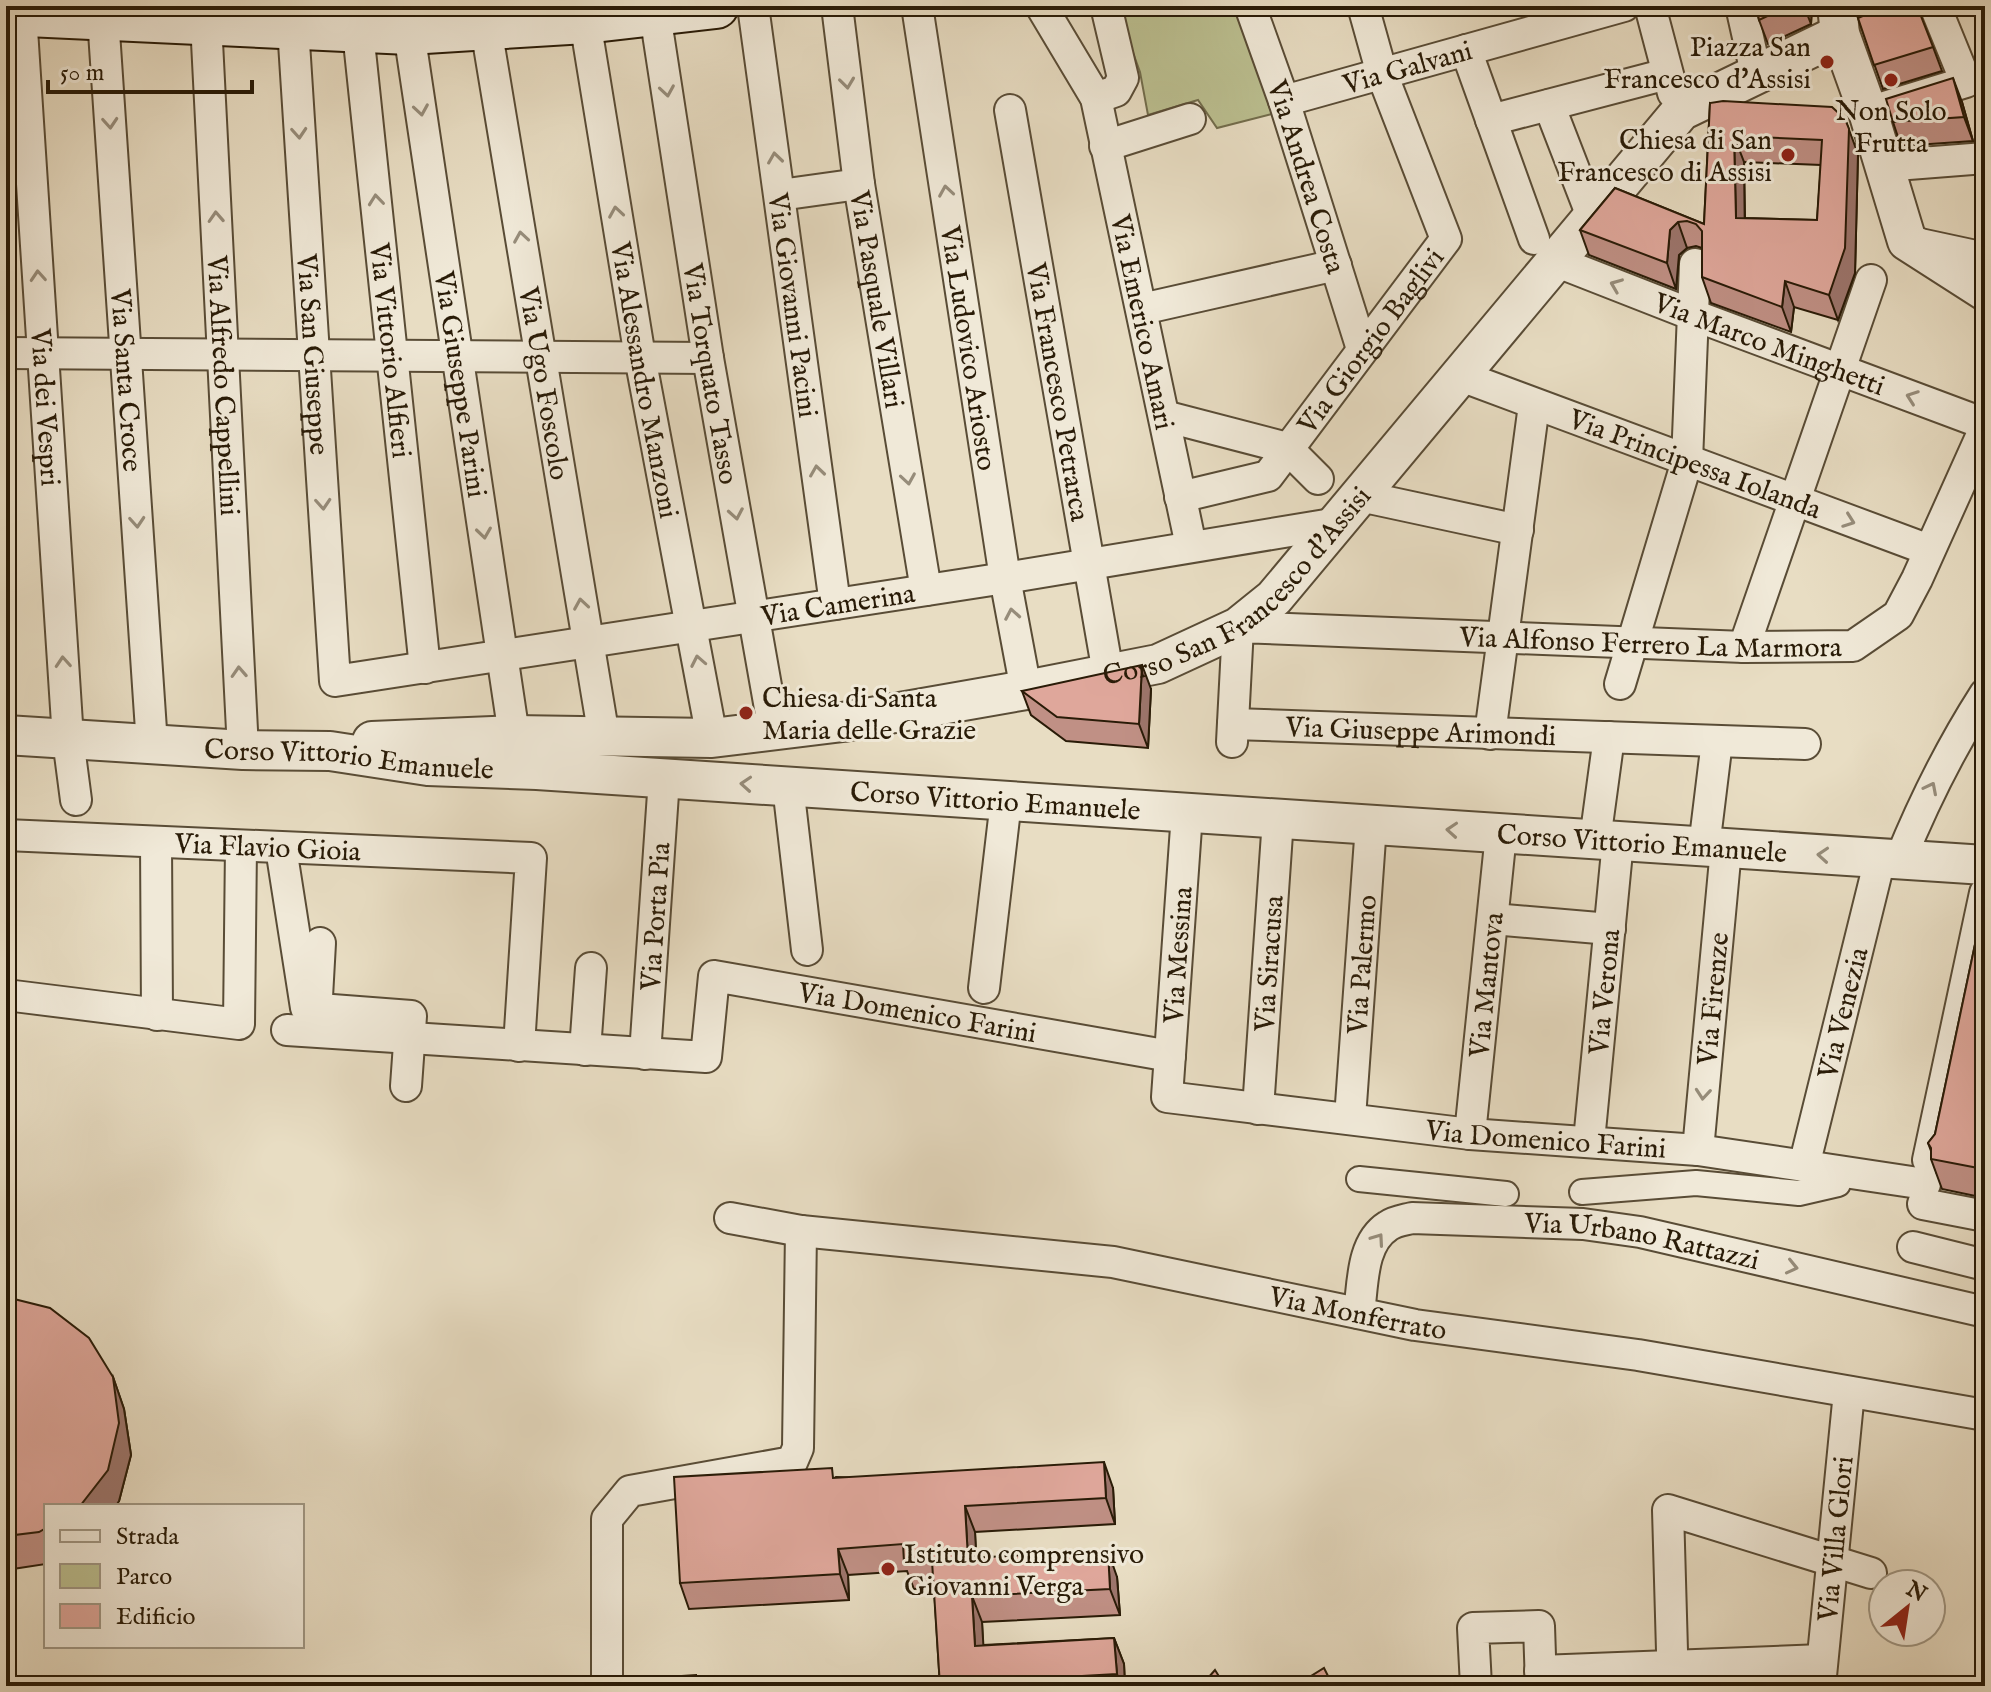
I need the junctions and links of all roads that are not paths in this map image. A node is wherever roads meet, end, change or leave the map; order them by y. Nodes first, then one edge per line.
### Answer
1 (716, 6) edge
2 (753, 6) edge
3 (837, 6) edge
4 (917, 6) edge
5 (1041, 6) edge
6 (1106, 6) edge
7 (1250, 6) edge
8 (1363, 6) edge
9 (1624, 6) edge
10 (1650, 6) edge
11 (1741, 6) edge
12 (1935, 6) edge
13 (13, 14) edge
14 (655, 14) junction
15 (103, 17) junction
16 (585, 21) junction
17 (206, 22) junction
18 (293, 27) junction
19 (486, 28) junction
20 (1837, 29) edge
21 (358, 32) junction
22 (409, 32) junction
23 (1466, 50) junction
24 (1756, 73) junction
25 (1382, 74) junction
26 (1667, 74) junction
27 (1096, 98) junction
28 (1284, 101) junction
29 (1549, 105) junction
30 (1010, 110) dead end
31 (1681, 111) junction
32 (1868, 112) junction
33 (1190, 119) dead end
34 (1491, 120) junction
35 (1105, 146) junction
36 (1985, 158) edge
37 (1883, 166) junction
38 (859, 184) junction
39 (780, 195) junction
40 (1592, 216) junction
41 (1907, 241) junction
42 (1544, 250) junction
43 (1985, 258) edge
44 (1695, 264) dead end
45 (1336, 265) junction
46 (1871, 280) dead end
47 (1985, 291) edge
48 (1142, 309) junction
49 (1693, 315) junction
50 (1362, 349) junction
51 (6, 353) edge
52 (43, 354) junction
53 (126, 354) junction
54 (223, 354) junction
55 (314, 355) junction
56 (392, 356) junction
57 (458, 356) junction
58 (541, 357) junction
59 (640, 357) junction
60 (708, 358) junction
61 (1841, 371) junction
62 (1461, 376) junction
63 (1534, 405) junction
64 (1164, 416) junction
65 (1985, 426) edge
66 (1287, 448) junction
67 (1687, 461) junction
68 (1318, 479) dead end
69 (1180, 497) junction
70 (1796, 501) junction
71 (1349, 510) junction
72 (1518, 530) junction
73 (1191, 546) junction
74 (1929, 550) junction
75 (1088, 564) junction
76 (1005, 578) junction
77 (926, 590) junction
78 (835, 604) junction
79 (754, 617) junction
80 (691, 626) junction
81 (1238, 627) junction
82 (1503, 638) junction
83 (588, 642) junction
84 (1632, 642) junction
85 (1744, 647) junction
86 (502, 656) junction
87 (425, 668) junction
88 (1108, 673) junction
89 (335, 681) joint
90 (1620, 684) dead end
91 (1026, 690) junction
92 (1985, 694) edge
93 (774, 731) junction
94 (1490, 734) junction
95 (6, 735) edge
96 (514, 735) junction
97 (604, 737) junction
98 (1609, 737) junction
99 (712, 738) junction
100 (68, 739) junction
101 (1717, 741) junction
102 (1805, 744) dead end
103 (152, 745) junction
104 (243, 750) junction
105 (330, 751) junction
106 (664, 779) junction
107 (788, 786) junction
108 (76, 800) dead end
109 (1006, 801) junction
110 (1187, 813) junction
111 (1278, 819) junction
112 (1371, 825) junction
113 (1501, 834) junction
114 (6, 835) edge
115 (1607, 841) junction
116 (156, 842) junction
117 (241, 846) junction
118 (281, 848) junction
119 (1715, 848) junction
120 (1890, 859) junction
121 (1985, 865) edge
122 (1985, 893) edge
123 (1493, 919) junction
124 (1610, 929) junction
125 (320, 943) dead end
126 (807, 950) dead end
127 (591, 968) dead end
128 (984, 988) dead end
129 (6, 995) edge
130 (316, 1008) junction
131 (157, 1015) junction
132 (287, 1030) dead end
133 (410, 1039) junction
134 (519, 1046) junction
135 (585, 1050) junction
136 (645, 1054) junction
137 (1170, 1056) junction
138 (406, 1086) dead end
139 (1167, 1097) joint
140 (1351, 1104) dead end
141 (1258, 1109) junction
142 (1470, 1134) junction
143 (1589, 1141) junction
144 (1698, 1150) junction
145 (1804, 1166) junction
146 (1359, 1179) dead end
147 (1926, 1183) junction
148 (1838, 1184) dead end
149 (1582, 1192) dead end
150 (1506, 1194) dead end
151 (1985, 1216) edge
152 (730, 1218) dead end
153 (801, 1231) junction
154 (1913, 1247) dead end
155 (1985, 1265) edge
156 (1985, 1312) edge
157 (1359, 1313) junction
158 (1849, 1392) junction
159 (1985, 1415) edge
160 (1832, 1562) junction
161 (1867, 1572) edge
162 (1821, 1673) edge
163 (1734, 1675) edge
164 (1672, 1676) edge
165 (1610, 1677) edge
166 (1540, 1678) edge
167 (607, 1686) edge
168 (1476, 1686) edge

1 - 14 main road
39 -> 2 street, Via Giovanni Pacini
3 -> 38 street, Via Pasquale Villari
76 -> 4 street, Via Ludovico Ariosto
5 - 27 street
6 - 27 street
7 - 28 street, Via Andrea Costa
8 - 25 street, Via Giorgio Baglivi
9 - 23 street, Via Galvani
10 - 26 street
11 - 24 street
12 - 32 street
13 - 15 main road
52 -> 13 street, Via dei Vespri
14 - 16 main road
14 -> 60 street, Via Torquato Tasso
15 - 17 main road
15 -> 53 street, Via Santa Croce
16 - 19 main road
59 -> 16 street, Via Alessandro Manzoni
17 - 18 main road
54 -> 17 street, Via Alfredo Cappellini
18 - 21 main road
18 -> 55 street, Via San Giuseppe
19 - 22 main road
58 -> 19 street, Via Ugo Foscolo
20 - 24 street, Corso San Francesco d'Assisi
20 - 32 street
21 - 22 main road
56 -> 21 street, Via Vittorio Alfieri
22 -> 57 street, Via Giuseppe Parini
23 - 25 street, Via Galvani
23 - 34 street
24 - 31 street, Corso San Francesco d'Assisi
25 - 28 street, Via Galvani
25 - 50 street, Via Giorgio Baglivi
26 - 29 street
26 - 31 street
27 - 35 street, Via Emerico Amari
28 - 45 street, Via Andrea Costa
29 - 34 street
29 - 40 street
30 - 75 street, Via Francesco Petrarca
31 - 40 street, Corso San Francesco d'Assisi
32 - 37 street
33 - 35 street
34 - 42 street
35 - 48 street, Via Emerico Amari
36 - 37 street
37 - 41 street
38 - 39 street
38 -> 77 street, Via Pasquale Villari
78 -> 39 street, Via Giovanni Pacini
40 - 42 street, Corso San Francesco d'Assisi
41 - 43 street
41 - 47 street
49 -> 42 street, Via Marco Minghetti
42 - 62 street, Corso San Francesco d'Assisi
44 - 49 street
45 - 48 street
45 - 50 street, Via Andrea Costa
46 - 61 street
48 - 64 street, Via Emerico Amari
49 - 61 street, Via Marco Minghetti
49 - 67 street
50 - 66 street, Via Giorgio Baglivi
51 - 52 street
52 - 53 street
100 -> 52 street, Via dei Vespri
53 - 54 street
53 -> 103 street, Via Santa Croce
54 - 55 street
104 -> 54 street, Via Alfredo Cappellini
55 - 56 street
55 -> 89 street, Via San Giuseppe
56 - 57 street
56 - 87 street, Via Vittorio Alfieri
57 - 58 street
57 -> 86 street, Via Giuseppe Parini
58 - 59 street
83 -> 58 street, Via Ugo Foscolo
59 - 60 street
59 - 80 street, Via Alessandro Manzoni
60 -> 79 street, Via Torquato Tasso
65 -> 61 street, Via Marco Minghetti
61 - 70 street
62 - 63 street, Via Principessa Iolanda
62 - 71 street, Corso San Francesco d'Assisi
63 - 67 street, Via Principessa Iolanda
63 - 72 street
64 - 66 street, Via Giorgio Baglivi
64 - 69 street, Via Emerico Amari
65 - 74 street, Via Alfonso Ferrero La Marmora
66 - 68 street
66 - 69 street, Via Giorgio Baglivi
67 - 70 street, Via Principessa Iolanda
67 - 84 street
69 - 73 street, Via Emerico Amari
70 -> 74 street, Via Principessa Iolanda
70 - 85 street
71 - 72 street
71 - 73 street, Via Camerina
71 - 81 street, Corso San Francesco d'Assisi
72 - 82 street
73 - 75 street, Via Camerina
74 - 85 street, Via Alfonso Ferrero La Marmora
75 - 76 street, Via Camerina
75 - 88 street, Via Francesco Petrarca
76 - 77 street, Via Camerina
91 -> 76 street, Via Ludovico Ariosto
77 - 78 street, Via Camerina
78 - 79 street, Via Camerina
79 - 80 street, Via Camerina
79 - 93 street, Via Torquato Tasso
80 - 83 street, Via Camerina
99 -> 80 street, Via Alessandro Manzoni
81 - 82 street, Via Alfonso Ferrero La Marmora
81 - 88 street, Corso San Francesco d'Assisi
81 - 94 street, Via Giuseppe Arimondi
82 - 84 street, Via Alfonso Ferrero La Marmora
82 - 94 street
83 - 86 street, Via Camerina
83 - 97 street, Via Ugo Foscolo
84 - 85 street, Via Alfonso Ferrero La Marmora
84 - 90 street
86 - 87 street, Via Camerina
86 - 96 street, Via Giuseppe Parini
87 - 89 street, Via Camerina
88 - 91 street, Corso San Francesco d'Assisi
91 - 93 street, Corso San Francesco d'Assisi
120 -> 92 street, Via Venezia
93 - 99 street, Corso San Francesco d'Assisi
94 - 98 street, Via Giuseppe Arimondi
95 - 100 street, Corso Vittorio Emanuele
96 - 97 street, Corso San Francesco d'Assisi
96 - 105 street, Corso San Francesco d'Assisi
97 - 99 street, Corso San Francesco d'Assisi
98 - 101 street, Via Giuseppe Arimondi
98 - 115 street
100 - 103 street, Corso Vittorio Emanuele
100 - 108 street, Via dei Vespri
101 - 102 street, Via Giuseppe Arimondi
101 - 119 street
103 - 104 street, Corso Vittorio Emanuele
104 - 105 street, Corso Vittorio Emanuele
105 - 106 street, Corso Vittorio Emanuele
107 -> 106 street, Corso Vittorio Emanuele
106 - 136 street, Via Porta Pia
107 - 109 street, Corso Vittorio Emanuele
107 - 126 street
109 - 110 street, Corso Vittorio Emanuele
109 - 128 street
110 - 111 street, Corso Vittorio Emanuele
110 - 137 street, Via Messina
111 - 112 street, Corso Vittorio Emanuele
111 - 141 street, Via Siracusa
113 -> 112 street, Corso Vittorio Emanuele
112 - 140 street, Via Palermo
113 - 115 street, Corso Vittorio Emanuele
113 - 123 street, Via Mantova
114 - 116 street, Via Flavio Gioia
115 - 119 street, Corso Vittorio Emanuele
115 - 124 street, Via Verona
116 - 117 street, Via Flavio Gioia
116 - 131 street
117 - 118 street, Via Flavio Gioia
117 - 131 street
118 - 130 street
118 - 134 street, Via Flavio Gioia
120 -> 119 street, Corso Vittorio Emanuele
119 -> 144 street, Via Firenze
120 - 121 street, Corso Vittorio Emanuele
120 - 145 street, Via Venezia
122 - 147 street
123 - 124 street
123 - 142 street, Via Mantova
124 - 143 street, Via Verona
125 - 130 street
127 - 135 street
129 - 131 street
130 - 133 street
132 - 133 street
133 - 134 street
133 - 138 street
134 - 135 street
135 - 136 street
136 - 137 street, Via Domenico Farini
137 - 139 street, Via Messina
139 - 141 street, Via Domenico Farini
141 - 142 street, Via Domenico Farini
142 - 143 street, Via Domenico Farini
143 - 144 street, Via Domenico Farini
144 - 145 street, Via Domenico Farini
145 - 147 street, Via Domenico Farini
146 - 150 street
147 - 151 street, Via Domenico Farini
148 - 149 street
152 - 153 street, Via Monferrato
153 - 157 street, Via Monferrato
153 - 167 street
154 - 155 street
157 -> 156 street, Via Urbano Rattazzi
157 - 158 street, Via Monferrato
158 - 159 street, Via Monferrato
158 - 160 street, Via Villa Glori
160 - 161 street
160 - 162 street, Via Villa Glori
160 - 164 street
162 - 163 street
163 - 164 street
164 - 165 street
165 - 166 street
166 - 168 street

